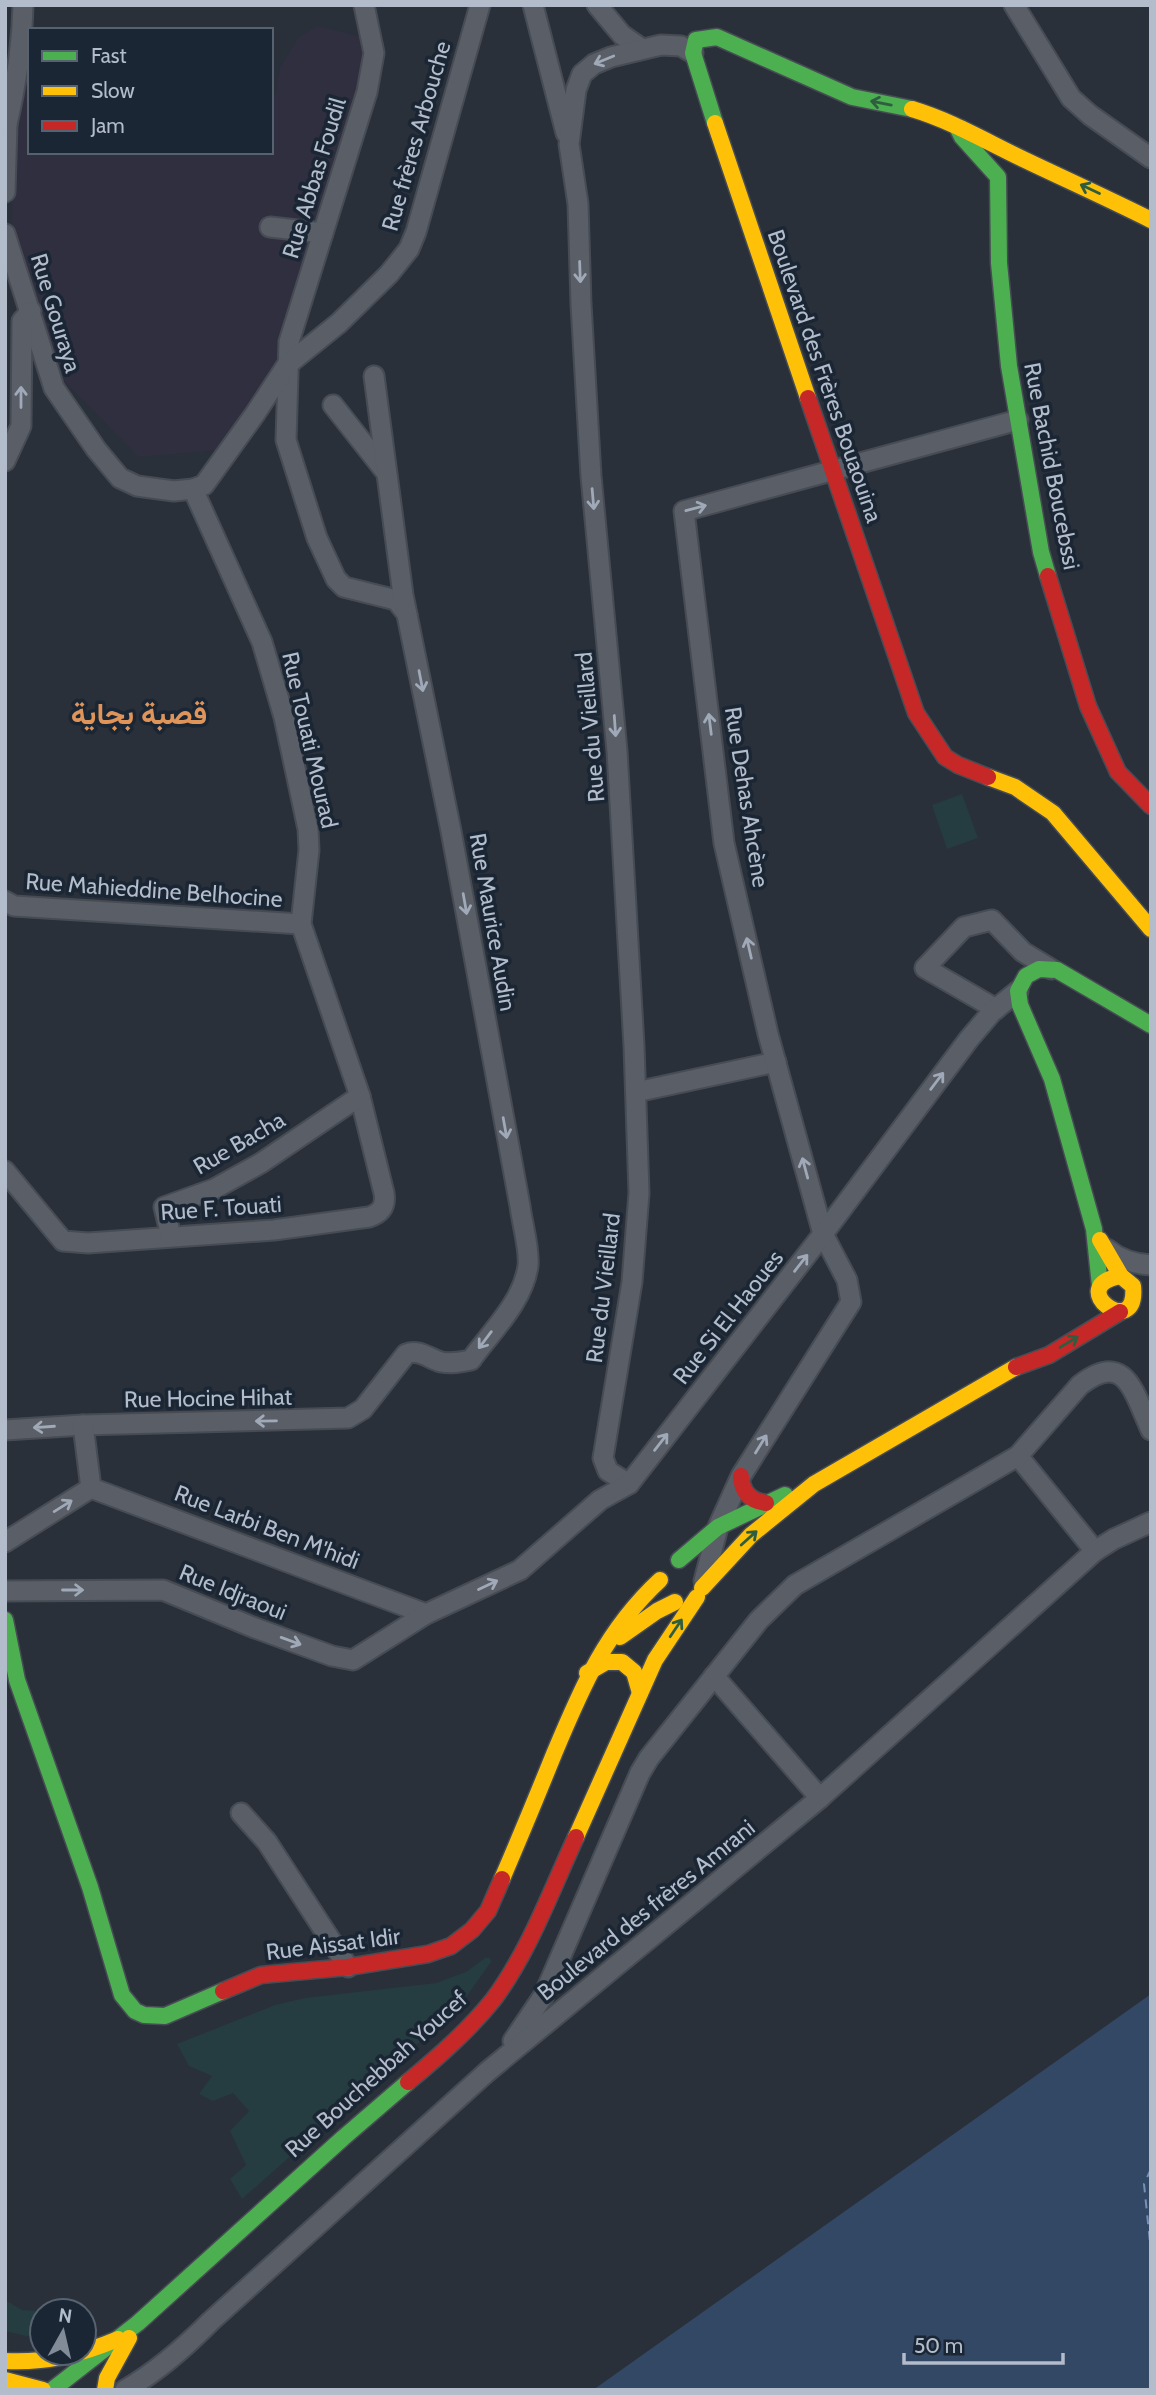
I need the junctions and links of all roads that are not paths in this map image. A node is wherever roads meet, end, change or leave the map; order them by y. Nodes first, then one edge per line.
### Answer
1 (23, 5) edge
2 (364, 5) edge
3 (480, 5) edge
4 (533, 5) edge
5 (597, 5) edge
6 (1014, 5) edge
7 (642, 49) junction
8 (693, 53) junction
9 (956, 126) junction
10 (6, 132) edge
11 (569, 144) junction
12 (1151, 158) edge
13 (5, 192) edge
14 (1151, 220) edge
15 (271, 227) dead end
16 (323, 233) junction
17 (5, 234) edge
18 (31, 311) junction
19 (287, 365) junction
20 (373, 376) dead end
21 (333, 405) dead end
22 (256, 414) junction
23 (286, 418) junction
24 (1018, 420) junction
25 (5, 461) edge
26 (832, 470) junction
27 (385, 471) junction
28 (193, 489) junction
29 (407, 614) junction
30 (1151, 806) edge
31 (5, 901) edge
32 (301, 924) junction
33 (1151, 929) edge
34 (1051, 969) junction
35 (1018, 991) junction
36 (996, 1009) junction
37 (1151, 1025) edge
38 (776, 1062) junction
39 (636, 1092) junction
40 (360, 1097) junction
41 (5, 1171) edge
42 (380, 1211) joint
43 (1094, 1229) junction
44 (823, 1234) junction
45 (171, 1236) junction
46 (1103, 1246) junction
47 (1151, 1265) edge
48 (1121, 1276) junction
49 (1099, 1290) junction
50 (1151, 1297) edge
51 (1090, 1309) dead end
52 (1124, 1310) junction
53 (1061, 1329) dead end
54 (1016, 1367) junction
55 (334, 1419) joint
56 (83, 1425) junction
57 (5, 1430) edge
58 (1151, 1430) edge
59 (1018, 1456) junction
60 (741, 1476) junction
61 (629, 1484) junction
62 (814, 1484) junction
63 (91, 1488) junction
64 (766, 1503) junction
65 (1151, 1522) edge
66 (718, 1527) junction
67 (5, 1542) edge
68 (1095, 1551) junction
69 (679, 1560) junction
70 (660, 1583) junction
71 (701, 1589) junction
72 (5, 1591) edge
73 (675, 1602) junction
74 (657, 1611) junction
75 (426, 1614) junction
76 (5, 1620) edge
77 (603, 1648) junction
78 (655, 1660) junction
79 (587, 1673) junction
80 (715, 1676) junction
81 (640, 1693) junction
82 (820, 1798) junction
83 (241, 1813) dead end
84 (348, 1967) junction
85 (487, 2072) junction
86 (138, 2323) junction
87 (118, 2339) junction
88 (182, 2351) junction
89 (5, 2361) edge
90 (5, 2380) edge
91 (43, 2390) edge
92 (52, 2390) edge
93 (105, 2390) edge
94 (125, 2390) edge
95 (155, 2390) edge

1 - 10 street
2 - 16 street, Rue Abbas Foudil
3 - 19 street, Rue frères Arbouche
4 - 11 street
5 - 7 street
6 - 12 street
7 - 8 street, Rue du Vieillard
7 -> 11 street, Rue du Vieillard
9 -> 8 main road
8 - 26 main road, Boulevard des Frères Bouaouina
14 -> 9 main road
9 - 24 main road, Rue Bachid Boucebssi
10 - 13 street
11 -> 39 street, Rue du Vieillard
15 - 16 street
16 - 19 street, Rue Abbas Foudil
17 - 18 street, Rue Gouraya
25 -> 18 street
18 - 28 street, Rue Gouraya
19 - 22 street, Rue frères Arbouche
19 - 23 street
20 - 27 street
21 - 27 street
22 - 23 street
22 - 28 street, Rue frères Arbouche
23 - 29 street
24 - 26 street
24 - 30 main road, Rue Bachid Boucebssi
26 - 33 main road, Boulevard des Frères Bouaouina
38 -> 26 street, Rue Dehas Ahcène
27 - 29 street
28 - 32 street, Rue Touati Mourad
29 -> 55 street, Rue Maurice Audin
31 - 32 street, Rue Mahieddine Belhocine
32 - 40 street, Rue Touati Mourad
34 - 35 main road
34 - 36 street
34 - 37 main road
35 - 36 street, Rue Si El Haoues
35 - 43 main road
44 -> 36 street, Rue Si El Haoues
38 - 39 street
44 -> 38 street, Rue Dehas Ahcène
39 - 61 street, Rue du Vieillard
40 - 42 street, Rue Touati Mourad
40 - 45 street, Rue Bacha
41 - 45 street, Rue F. Touati
42 - 45 street, Rue F. Touati
43 - 46 main road
43 - 49 main road
60 -> 44 street, Rue Dehas Ahcène
61 -> 44 street, Rue Si El Haoues
46 - 47 street
46 - 48 main road
47 - 48 street
48 - 49 main road
48 - 52 main road
49 - 51 main road
49 - 52 main road
50 - 52 street, Rue Bouchebbah Youcef
54 -> 52 main road, Rue Bouchebbah Youcef
53 - 54 main road, Rue Bouchebbah Youcef
54 - 62 main road, Rue Bouchebbah Youcef
55 -> 56 street, Rue Hocine Hihat
56 -> 57 street, Rue Hocine Hihat
56 - 63 street
58 - 59 street
59 - 68 street
59 - 80 street
60 - 64 main road
60 - 66 street, Rue Dehas Ahcène
75 -> 61 street, Rue Si El Haoues
62 - 64 main road, Rue Bouchebbah Youcef
71 -> 62 main road, Rue Bouchebbah Youcef
67 -> 63 street
63 - 75 street, Rue Larbi Ben M'hidi
64 - 66 main road, Rue Bouchebbah Youcef
65 - 68 street, Boulevard des frères Amrani
66 - 69 main road, Rue Bouchebbah Youcef
66 - 71 street, Rue Bouchebbah Youcef
68 - 82 street, Boulevard des frères Amrani
69 - 70 main road
69 - 71 main road
70 - 73 main road
70 - 74 main road, Rue Bouchebbah Youcef
70 - 77 main road, Rue Aissat Idir
71 - 73 main road
78 -> 71 main road, Rue Bouchebbah Youcef
72 -> 75 street, Rue Idjraoui
73 - 74 main road, Rue Aissat Idir
74 - 77 main road, Rue Aissat Idir
74 - 78 main road, Rue Bouchebbah Youcef
76 - 84 main road, Rue Aissat Idir
77 - 79 main road, Rue Aissat Idir
78 - 81 main road, Rue Bouchebbah Youcef
79 - 81 main road
79 - 84 main road, Rue Aissat Idir
80 - 82 street
80 - 85 street
81 - 86 main road, Rue Bouchebbah Youcef
82 - 85 street, Boulevard des frères Amrani
83 - 84 street
85 - 88 street, Boulevard des frères Amrani
86 - 87 main road, Rue Bouchebbah Youcef
86 - 93 main road, Rue Bouchebbah Youcef
87 - 89 main road
87 - 92 main road, Rue Bouchebbah Youcef
88 - 94 street, Boulevard des frères Amrani
88 - 95 street, Boulevard des frères Amrani
90 - 91 main road

